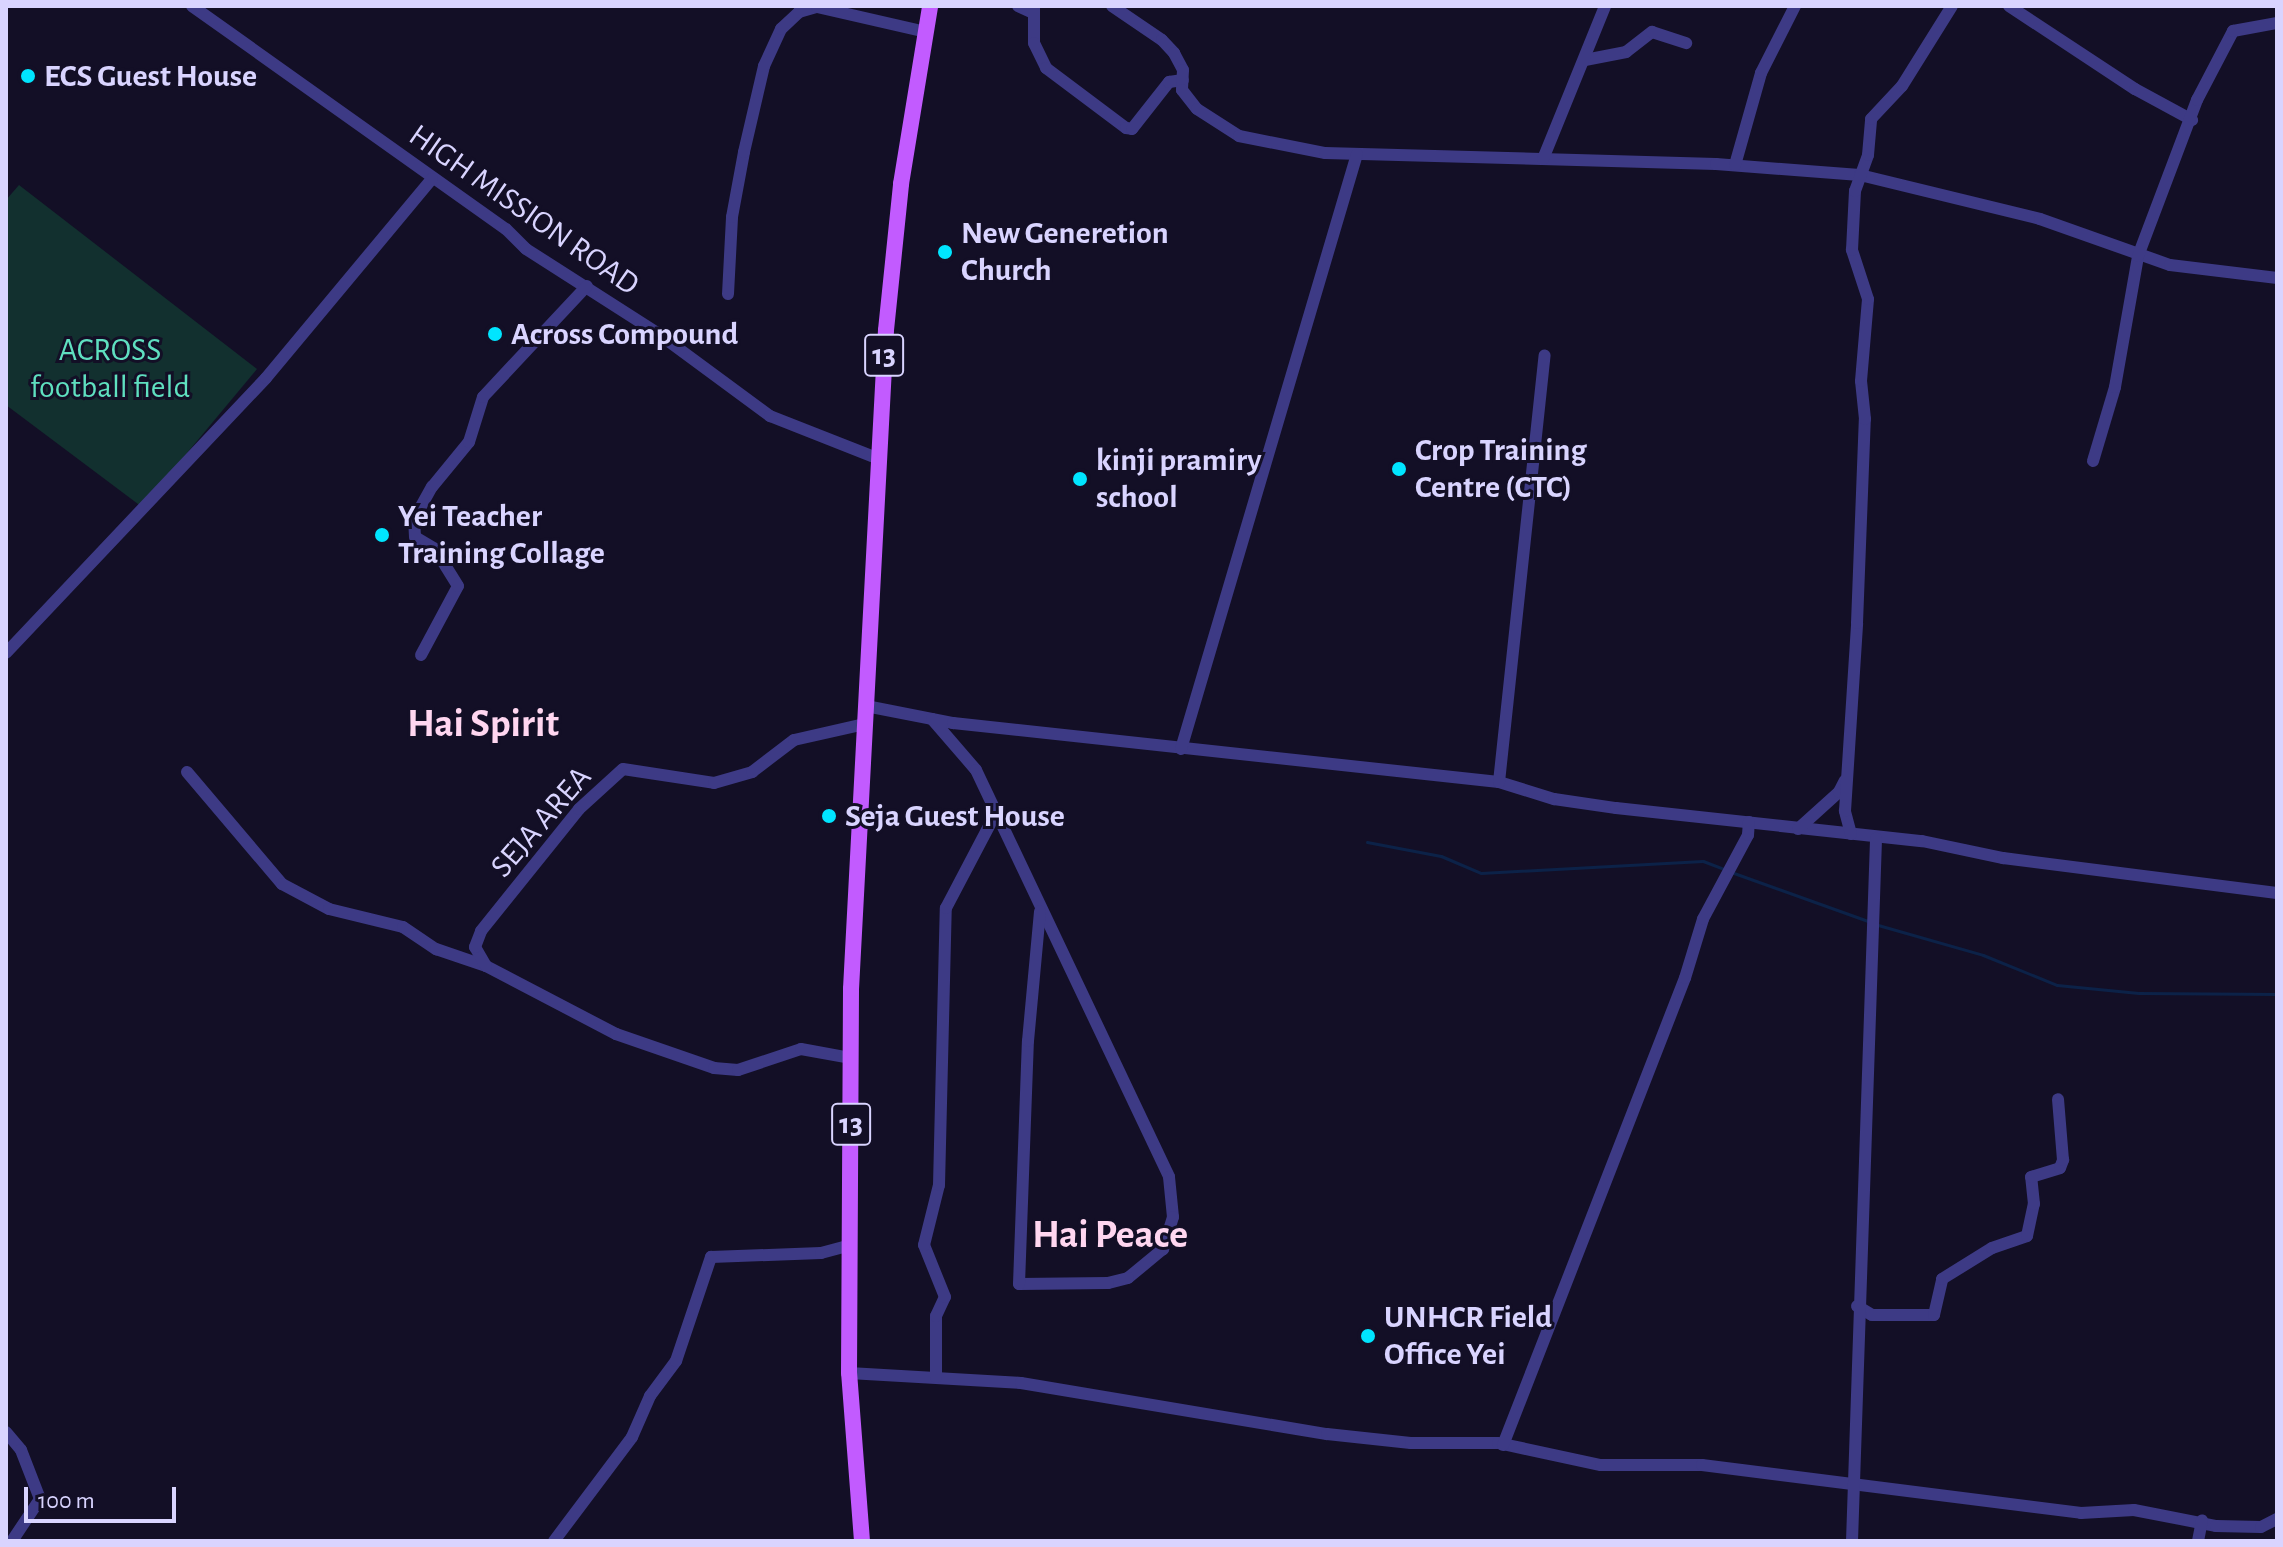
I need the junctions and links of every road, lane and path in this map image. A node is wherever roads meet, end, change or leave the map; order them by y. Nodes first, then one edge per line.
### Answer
1 (192, 6) edge
2 (930, 6) edge
3 (1018, 6) edge
4 (1112, 6) edge
5 (1605, 6) edge
6 (1795, 6) edge
7 (1952, 6) edge
8 (2009, 6) edge
9 (1034, 10) edge
10 (2277, 23) edge
11 (926, 32) junction
12 (1686, 43) dead end
13 (1585, 60) junction
14 (1183, 80) junction
15 (2192, 120) junction
16 (1357, 154) junction
17 (1543, 159) junction
18 (1735, 165) junction
19 (1860, 175) junction
20 (432, 179) junction
21 (2138, 256) junction
22 (2277, 278) edge
23 (587, 286) junction
24 (728, 294) dead end
25 (1545, 355) dead end
26 (879, 459) junction
27 (2093, 461) dead end
28 (6, 653) edge
29 (421, 655) dead end
30 (866, 706) junction
31 (932, 719) junction
32 (865, 724) junction
33 (1181, 749) junction
34 (187, 772) dead end
35 (1847, 776) junction
36 (1499, 782) junction
37 (997, 811) junction
38 (1749, 822) junction
39 (1798, 829) junction
40 (1851, 834) junction
41 (1876, 838) junction
42 (2277, 893) edge
43 (1040, 912) junction
44 (486, 966) junction
45 (851, 1058) junction
46 (2058, 1099) dead end
47 (850, 1245) junction
48 (1857, 1306) junction
49 (849, 1373) junction
50 (936, 1377) junction
51 (6, 1432) edge
52 (1503, 1445) junction
53 (1855, 1483) junction
54 (2277, 1519) edge
55 (2202, 1520) junction
56 (12, 1541) edge
57 (554, 1541) edge
58 (862, 1541) edge
59 (1852, 1541) edge
60 (2198, 1541) edge

1 - 20 street, HIGH MISSION ROAD
2 - 11 main road, 13
3 - 9 street
4 - 14 street
5 - 13 street
6 - 18 street
7 - 19 street
8 - 15 street
9 - 14 street
10 - 15 street
11 - 24 street
11 - 26 main road, 13
12 - 13 street
13 - 17 street
14 - 16 street
15 - 21 street
16 - 17 street
16 - 33 street
17 - 18 street
18 - 19 street
19 - 21 street
19 - 35 street
20 - 23 street, HIGH MISSION ROAD
20 - 28 street
21 - 22 street
21 - 27 street
23 - 26 street, HIGH MISSION ROAD
23 - 29 street
25 - 36 street
26 - 30 main road, 13
30 - 31 street
30 - 32 main road, 13
31 - 33 street
31 - 37 street
32 - 44 street, SEJA AREA
32 - 45 main road, 13
33 - 36 street
34 - 44 street
35 - 39 street
35 - 40 street
36 - 38 street
37 - 43 street
37 - 50 street
38 - 39 street
38 - 52 street
39 - 40 street
40 - 41 street
41 - 42 street
41 - 48 street
43 - 43 street
44 - 45 street
45 - 47 main road, 13
46 - 48 street
47 - 49 main road, 13
47 - 57 street
48 - 53 street
49 - 50 street
49 - 58 main road, 13
50 - 52 street
51 - 56 street
52 - 53 street
53 - 55 street
53 - 59 street
54 - 55 street
55 - 60 street

